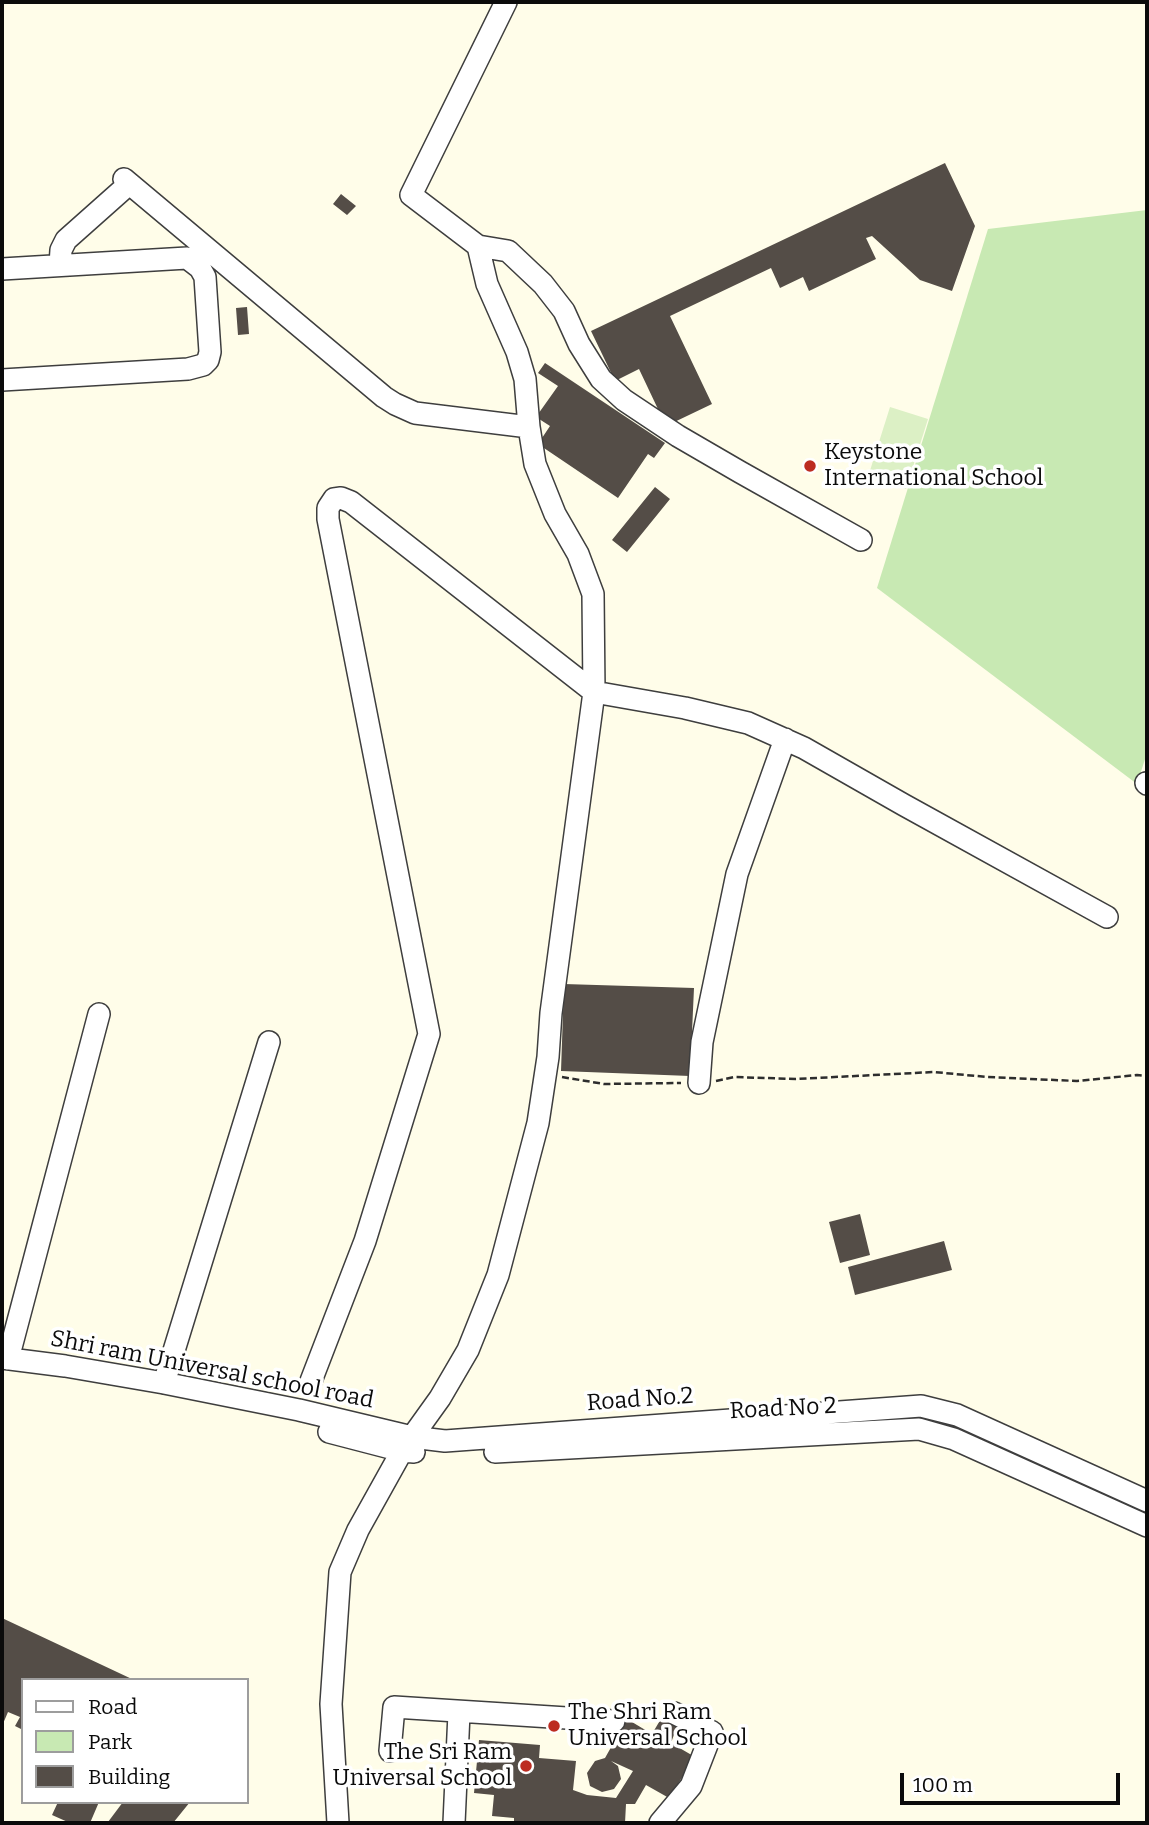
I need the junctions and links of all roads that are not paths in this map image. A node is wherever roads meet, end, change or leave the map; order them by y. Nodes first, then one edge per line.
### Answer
1 (506, 2) edge
2 (478, 246) junction
3 (60, 265) junction
4 (2, 269) edge
5 (2, 380) edge
6 (529, 426) junction
7 (861, 540) dead end
8 (594, 692) junction
9 (785, 739) junction
10 (1107, 918) dead end
11 (99, 1014) dead end
12 (269, 1042) dead end
13 (699, 1083) road end
14 (4, 1363) edge
15 (311, 1381) dead end
16 (164, 1383) junction
17 (407, 1444) junction
18 (1147, 1501) edge
19 (1147, 1526) edge
20 (459, 1713) junction
21 (674, 1713) dead end
22 (614, 1721) dead end
23 (390, 1751) dead end
24 (338, 1823) edge
25 (454, 1823) edge
26 (660, 1823) edge

1 - 2 street
2 - 6 street
2 - 7 street
3 - 4 street
3 - 5 street
3 - 6 street
6 - 8 street
8 - 9 street
8 - 15 street
8 - 17 street
9 - 10 street
9 - 13 street
11 - 14 street
12 - 16 street
14 - 16 street, Shri ram Universal school road
14 - 17 street, Shri ram Universal school road
16 - 17 street, Shri ram Universal school road
17 - 18 street, Road No.2
17 - 19 street, Road No 2
17 - 24 street
20 - 22 street
20 - 23 street
20 - 25 street
21 - 26 street

